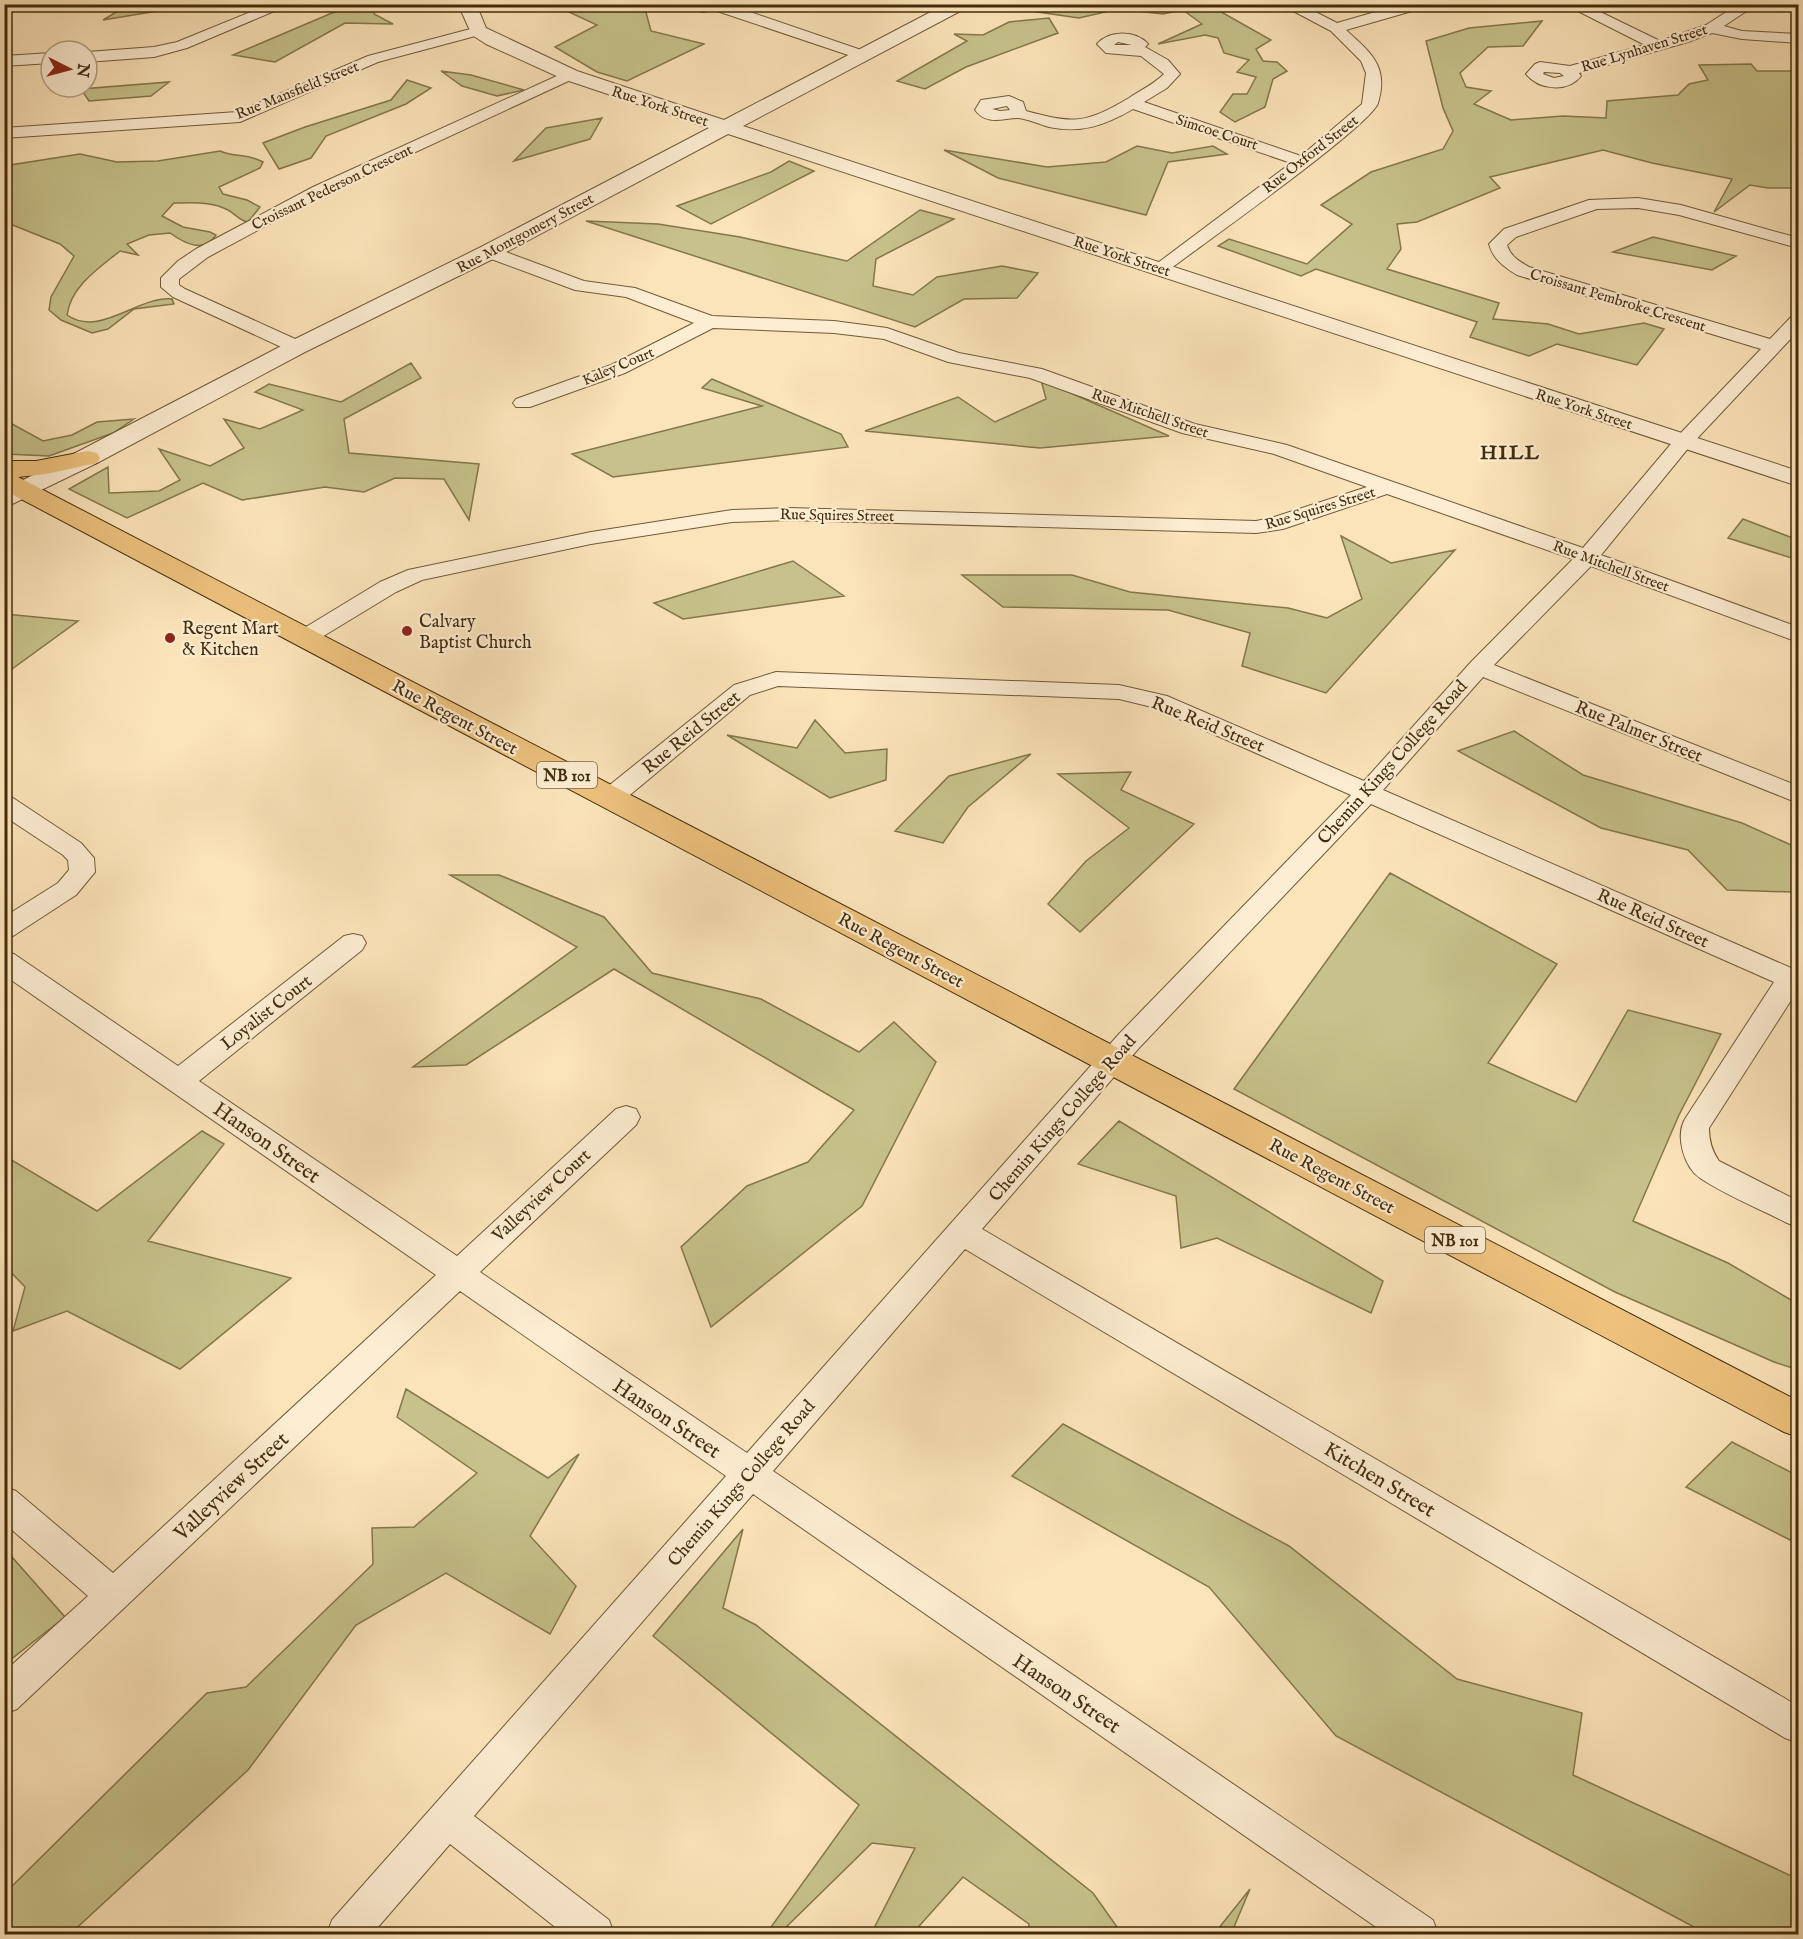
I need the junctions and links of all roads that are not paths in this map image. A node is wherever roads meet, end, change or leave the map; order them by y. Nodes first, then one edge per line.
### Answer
1 (284, 4) edge
2 (467, 4) edge
3 (688, 4) edge
4 (960, 4) edge
5 (1287, 4) edge
6 (1421, 4) edge
7 (1570, 4) edge
8 (1750, 4) edge
9 (719, 5) edge
10 (1336, 28) junction
11 (1711, 28) junction
12 (478, 31) junction
13 (1798, 39) edge
14 (1657, 45) junction
15 (1136, 50) dead end
16 (862, 55) junction
17 (99, 56) edge
18 (39, 59) edge
19 (4, 61) edge
20 (1569, 71) dead end
21 (570, 75) junction
22 (1131, 103) junction
23 (1016, 113) dead end
24 (726, 127) junction
25 (4, 133) edge
26 (1303, 162) junction
27 (1798, 243) edge
28 (489, 252) junction
29 (1160, 268) junction
30 (1798, 321) edge
31 (710, 322) junction
32 (297, 347) junction
33 (1775, 347) junction
34 (523, 403) dead end
35 (1683, 442) junction
36 (1798, 479) edge
37 (9, 485) edge
38 (1387, 487) junction
39 (1587, 556) junction
40 (1798, 635) edge
41 (304, 638) junction
42 (1479, 667) junction
43 (1368, 792) junction
44 (1798, 795) edge
45 (610, 798) junction
46 (4, 804) edge
47 (4, 930) edge
48 (353, 943) dead end
49 (4, 961) edge
50 (1795, 980) edge
51 (1112, 1060) junction
52 (179, 1081) junction
53 (626, 1117) dead end
54 (1798, 1215) edge
55 (961, 1232) junction
56 (457, 1274) junction
57 (1798, 1419) edge
58 (748, 1474) junction
59 (4, 1502) edge
60 (114, 1595) junction
61 (4, 1697) edge
62 (1798, 1726) edge
63 (447, 1818) junction
64 (346, 1935) edge
65 (595, 1935) edge
66 (1419, 1935) edge

1 - 17 street
2 - 12 street
3 - 9 street
4 - 16 street, Rue Montgomery Street
5 - 10 street, Rue Oxford Street
6 - 10 street
7 - 14 street
8 - 11 street, Rue Lynhaven Street
9 - 16 street
10 - 26 street, Rue Oxford Street
11 - 13 street
11 - 14 street, Rue Lynhaven Street
12 - 21 street, Rue York Street
12 - 25 street, Rue Mansfield Street
14 - 20 street, Rue Lynhaven Street
15 - 22 street
16 - 24 street, Rue Montgomery Street
18 - 19 street
21 - 24 street, Rue York Street
21 - 32 street, Croissant Pederson Crescent
22 - 23 street
22 - 26 street, Simcoe Court
24 - 28 street, Rue Montgomery Street
24 - 29 street, Rue York Street
26 - 29 street, Rue Oxford Street
27 - 33 street, Croissant Pembroke Crescent
28 - 31 street, Rue Mitchell Street
28 - 32 street, Rue Montgomery Street
29 - 35 street, Rue York Street
30 - 33 street, Chemin Kings College Road
31 - 34 street, Kaley Court
31 - 38 street, Rue Mitchell Street
32 - 37 street, Rue Montgomery Street
33 - 35 street, Chemin Kings College Road
35 - 36 street, Rue York Street
35 - 39 street, Chemin Kings College Road
37 - 41 main road, Rue Regent Street / NB 101
38 - 39 street, Rue Mitchell Street
38 - 41 street, Rue Squires Street
39 - 40 street, Rue Mitchell Street
39 - 42 street, Chemin Kings College Road
41 - 45 main road, Rue Regent Street / NB 101
42 - 43 street, Chemin Kings College Road
42 - 44 street, Rue Palmer Street
43 - 45 street, Rue Reid Street
43 - 50 street, Rue Reid Street
43 - 51 street, Chemin Kings College Road
45 - 51 main road, Rue Regent Street / NB 101
46 - 47 street
48 - 52 street, Loyalist Court
49 - 52 street, Hanson Street
50 - 54 street
51 - 55 street, Chemin Kings College Road
51 - 57 main road, Rue Regent Street / NB 101
52 - 56 street, Hanson Street
53 - 56 street, Valleyview Court
55 - 58 street, Chemin Kings College Road
55 - 62 street, Kitchen Street
56 - 58 street, Hanson Street
56 - 60 street, Valleyview Street
58 - 63 street, Chemin Kings College Road
58 - 66 street, Hanson Street
59 - 60 street
60 - 61 street, Valleyview Street
63 - 64 street, Chemin Kings College Road
63 - 65 street

